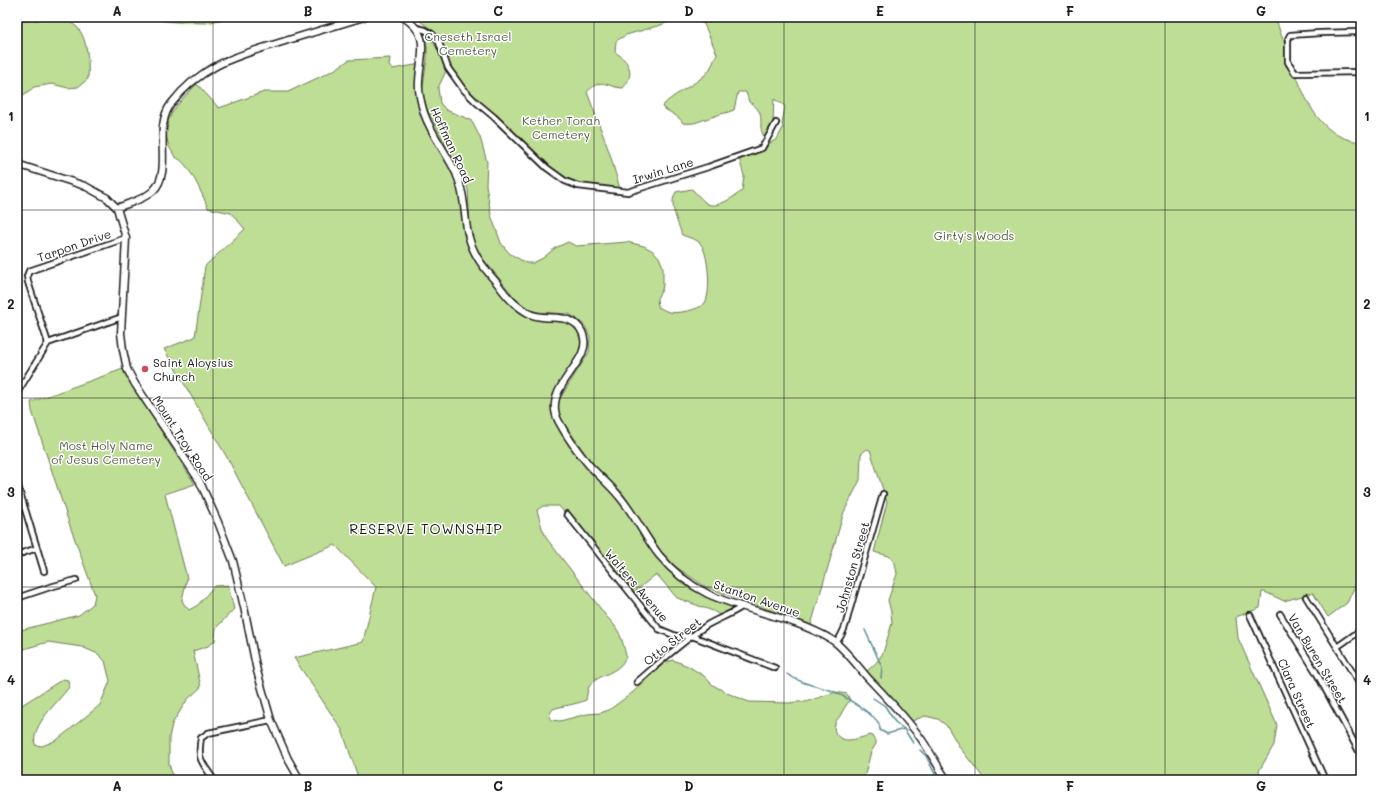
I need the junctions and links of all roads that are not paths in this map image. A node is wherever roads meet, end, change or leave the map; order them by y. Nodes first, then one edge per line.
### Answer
1 (364, 17) edge
2 (403, 17) edge
3 (417, 28) junction
4 (1361, 32) edge
5 (1361, 72) edge
6 (776, 123) dead end
7 (17, 164) edge
8 (117, 208) junction
9 (126, 238) junction
10 (122, 317) junction
11 (48, 343) junction
12 (17, 393) edge
13 (554, 409) joint
14 (17, 483) edge
15 (883, 494) dead end
16 (567, 514) dead end
17 (37, 548) junction
18 (17, 555) edge
19 (44, 570) dead end
20 (76, 580) dead end
21 (1306, 597) dead end
22 (17, 598) edge
23 (743, 606) junction
24 (1280, 614) dead end
25 (1250, 615) dead end
26 (1361, 630) edge
27 (692, 636) junction
28 (836, 643) junction
29 (1337, 647) junction
30 (774, 668) dead end
31 (637, 682) dead end
32 (1361, 686) edge
33 (271, 720) junction
34 (1361, 755) edge
35 (214, 780) edge
36 (300, 780) edge
37 (947, 780) edge
38 (1325, 780) edge

1 - 8 street
2 - 3 street
3 - 6 street, Irwin Lane
3 - 13 street, Hoffman Road
4 - 5 street
7 - 8 street
8 - 9 street, Mount Troy Road
9 - 10 street, Mount Troy Road
9 - 11 street, Tarpon Drive
10 - 11 street
10 - 33 street, Mount Troy Road
11 - 12 street
13 - 23 street, Stanton Avenue
14 - 17 street
15 - 28 street, Johnston Street
16 - 27 street, Walters Avenue
17 - 18 street
17 - 19 street
20 - 22 street
21 - 29 street
23 - 27 street, Otto Street
23 - 28 street, Stanton Avenue
24 - 34 street, Van Buren Street
25 - 38 street, Clara Street
26 - 29 street
27 - 30 street, Walters Avenue
27 - 31 street, Otto Street
28 - 37 street, Stanton Avenue
29 - 32 street
33 - 35 street
33 - 36 street, Mount Troy Road

